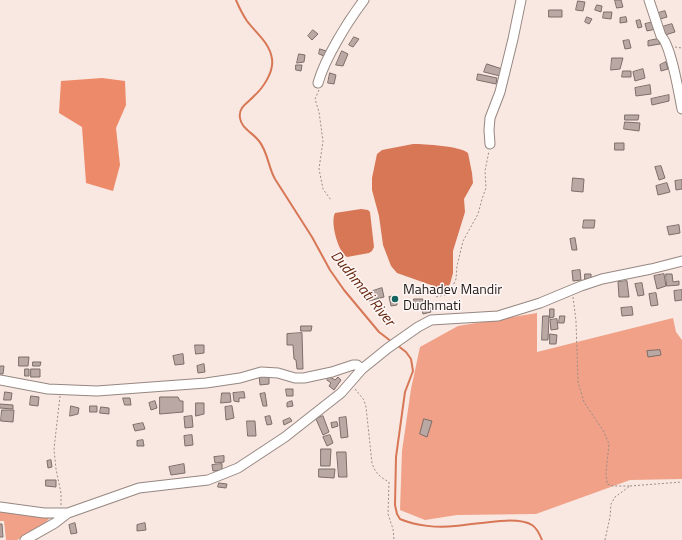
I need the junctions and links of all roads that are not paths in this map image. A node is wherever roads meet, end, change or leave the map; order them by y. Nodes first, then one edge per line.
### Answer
1 (364, 0) edge
2 (521, 0) edge
3 (648, 0) edge
4 (318, 83) road end
5 (682, 109) edge
6 (490, 144) road end
7 (682, 261) edge
8 (362, 369) junction
9 (0, 380) edge
10 (0, 507) edge
11 (65, 513) junction
12 (25, 540) edge

1 - 4 street
2 - 6 street
3 - 5 street
7 - 8 street
8 - 9 street
8 - 11 street
10 - 11 street
11 - 12 street

